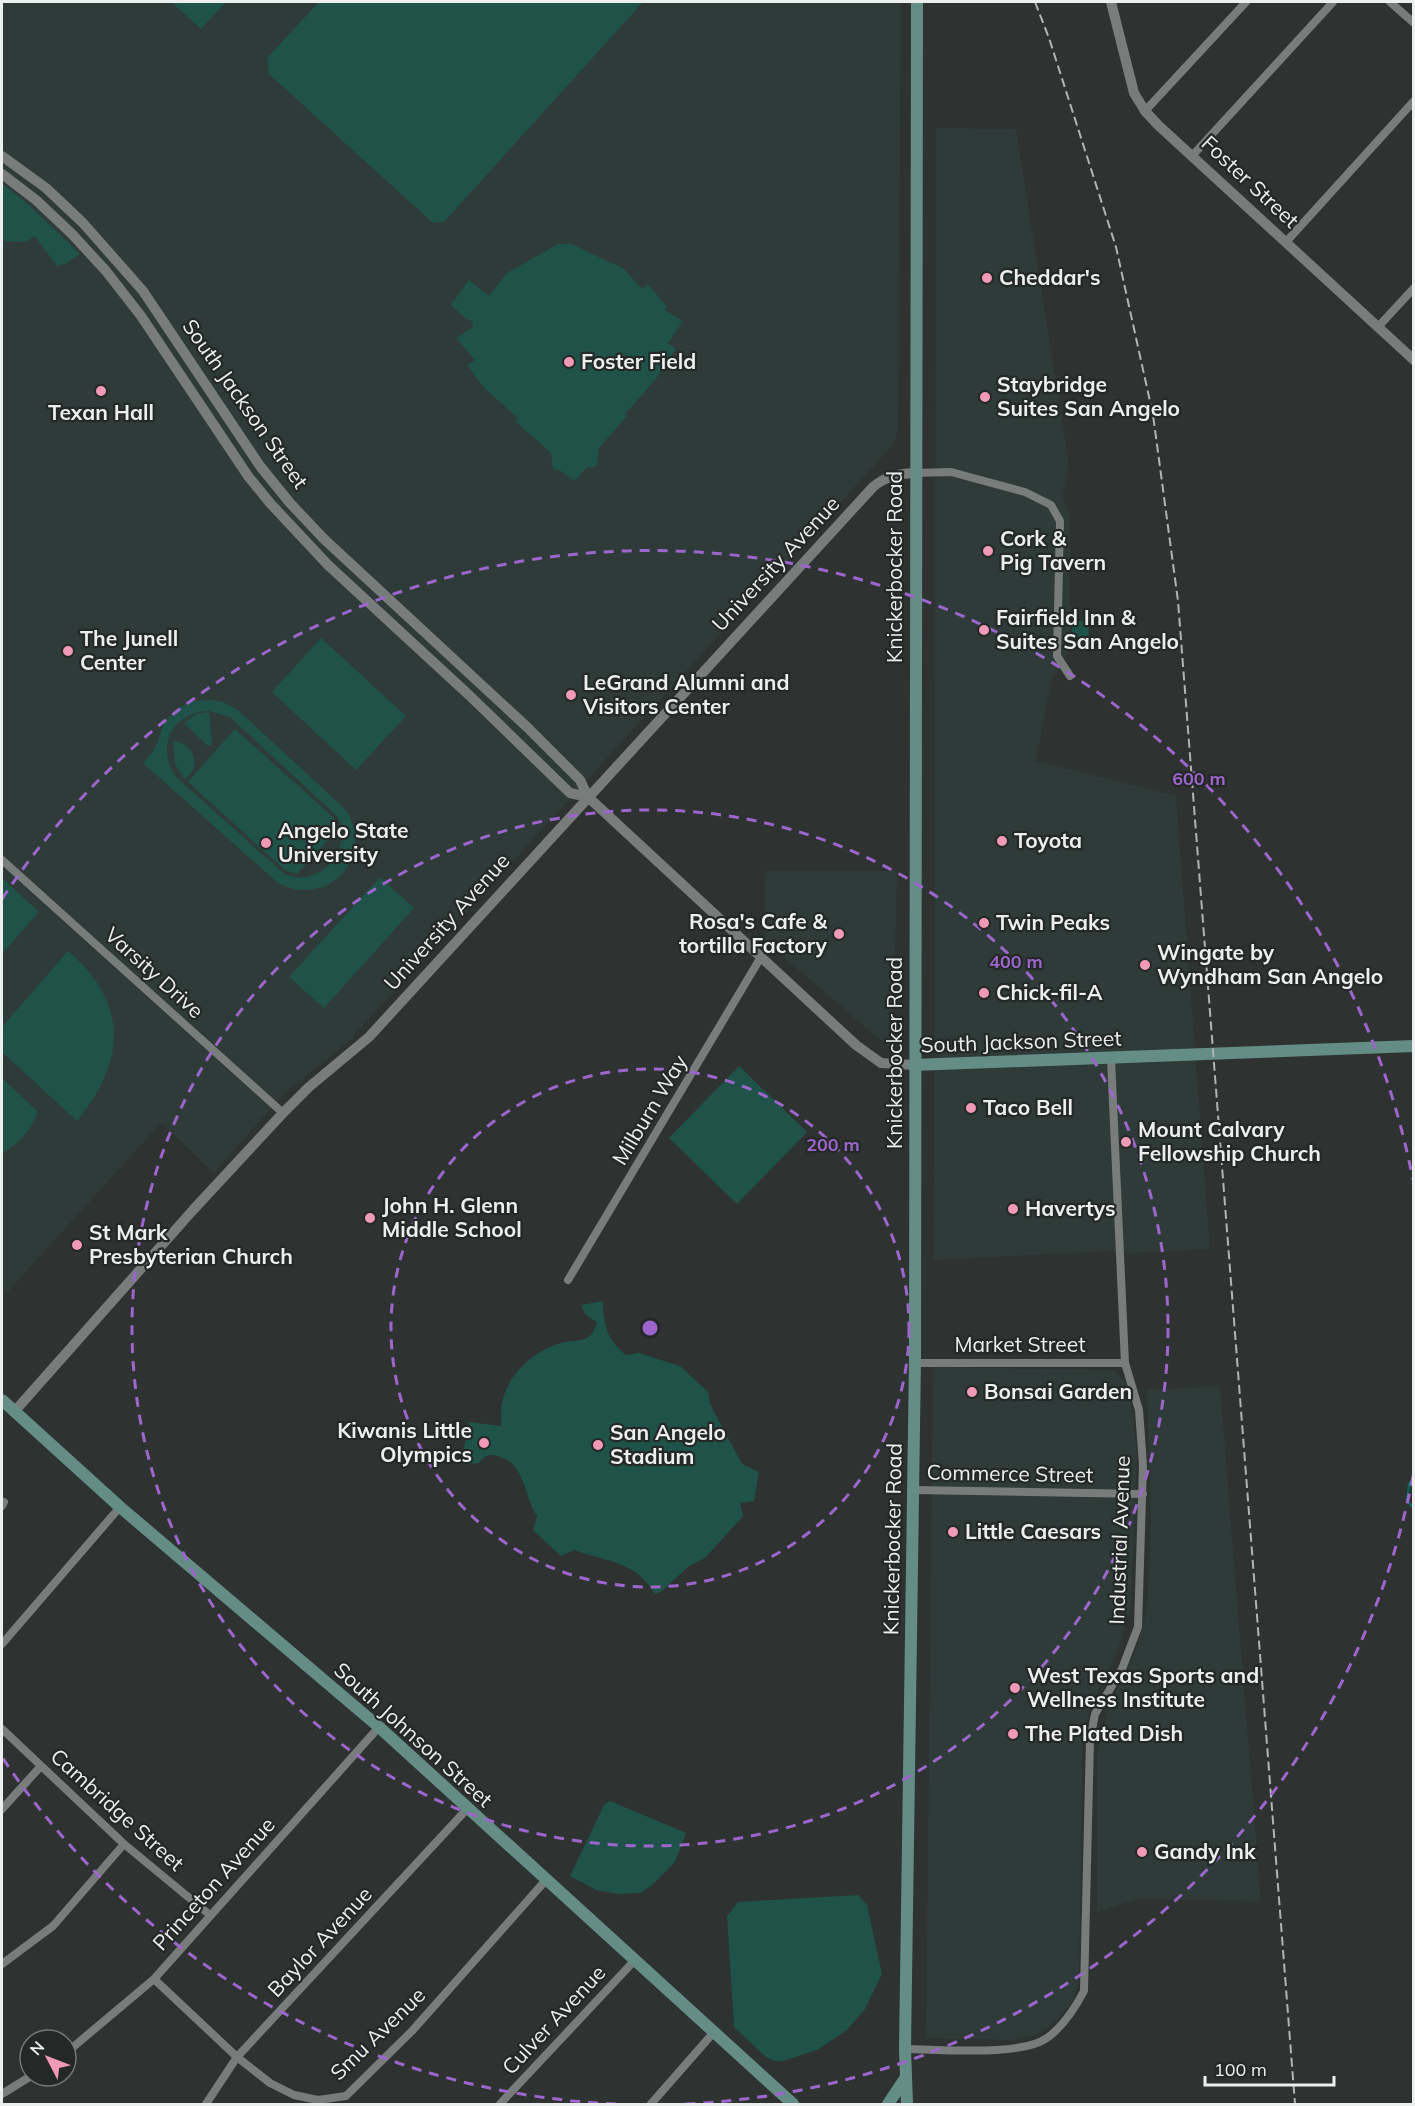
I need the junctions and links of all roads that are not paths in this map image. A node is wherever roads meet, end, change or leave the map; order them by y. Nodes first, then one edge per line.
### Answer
1 (917, 2) edge
2 (1111, 2) edge
3 (1246, 2) edge
4 (1333, 2) edge
5 (1390, 2) edge
6 (1413, 22) edge
7 (1413, 100) edge
8 (1146, 111) junction
9 (2, 156) edge
10 (1192, 156) junction
11 (2, 174) edge
12 (1286, 242) junction
13 (1413, 288) edge
14 (1378, 327) junction
15 (1413, 360) edge
16 (915, 473) junction
17 (1070, 676) dead end
18 (588, 797) junction
19 (2, 860) edge
20 (761, 957) junction
21 (1413, 1046) edge
22 (1111, 1059) junction
23 (914, 1065) junction
24 (283, 1113) junction
25 (568, 1280) dead end
26 (915, 1363) junction
27 (1125, 1363) junction
28 (2, 1400) edge
29 (14, 1412) junction
30 (913, 1490) junction
31 (1143, 1494) junction
32 (120, 1507) junction
33 (2, 1644) edge
34 (379, 1727) junction
35 (2, 1730) edge
36 (41, 1767) junction
37 (2, 1809) edge
38 (467, 1809) junction
39 (124, 1844) junction
40 (546, 1880) junction
41 (210, 1915) junction
42 (635, 1960) junction
43 (2, 1964) edge
44 (154, 1979) junction
45 (714, 2032) junction
46 (78, 2043) edge
47 (905, 2049) junction
48 (237, 2057) junction
49 (906, 2077) junction
50 (18, 2084) edge
51 (2, 2094) edge
52 (206, 2104) edge
53 (501, 2104) edge
54 (651, 2104) edge
55 (793, 2104) edge
56 (888, 2104) edge
57 (907, 2104) edge

1 - 16 main road, Knickerbocker Road
2 - 8 street, Foster Street
3 - 8 street
4 - 10 street
5 - 6 street
7 - 12 street
8 - 10 street, Foster Street
9 - 18 street, South Jackson Street
10 - 12 street, Foster Street
11 - 18 street, South Jackson Street
12 - 14 street, Foster Street
13 - 14 street
14 - 15 street, Foster Street
16 - 17 street
16 - 18 street, University Avenue
16 - 23 main road, Knickerbocker Road
18 - 20 street, South Jackson Street
18 - 24 street, University Avenue
19 - 24 street, Varsity Drive
20 - 23 street, South Jackson Street
20 - 25 street, Milburn Way
21 - 22 main road, South Jackson Street
22 - 23 main road, South Jackson Street
22 - 27 street, Industrial Avenue
23 - 26 main road, Knickerbocker Road
24 - 29 street, University Avenue
26 - 27 street, Market Street
26 - 30 main road, Knickerbocker Road
27 - 31 street, Industrial Avenue
28 - 29 main road, South Johnson Street
29 - 32 main road, South Johnson Street
30 - 31 street, Commerce Street
30 - 47 main road, Knickerbocker Road
31 - 47 street, Industrial Avenue
32 - 33 street
32 - 34 main road, South Johnson Street
34 - 38 main road, South Johnson Street
34 - 41 street, Princeton Avenue
35 - 36 street, Cambridge Street
36 - 37 street
36 - 39 street, Cambridge Street
38 - 40 main road, South Johnson Street
38 - 48 street, Baylor Avenue
39 - 41 street, Cambridge Street
39 - 43 street
40 - 42 main road, South Johnson Street
40 - 48 street, Smu Avenue
41 - 44 street, Princeton Avenue
42 - 45 main road, South Johnson Street
42 - 53 street, Culver Avenue
44 - 46 street, Princeton Avenue
44 - 48 street, Smu Avenue
45 - 54 street
45 - 55 main road, South Johnson Street
47 - 49 main road, Knickerbocker Road
48 - 52 street, Baylor Avenue
49 - 56 main road
49 - 57 main road, Knickerbocker Road
50 - 51 street

